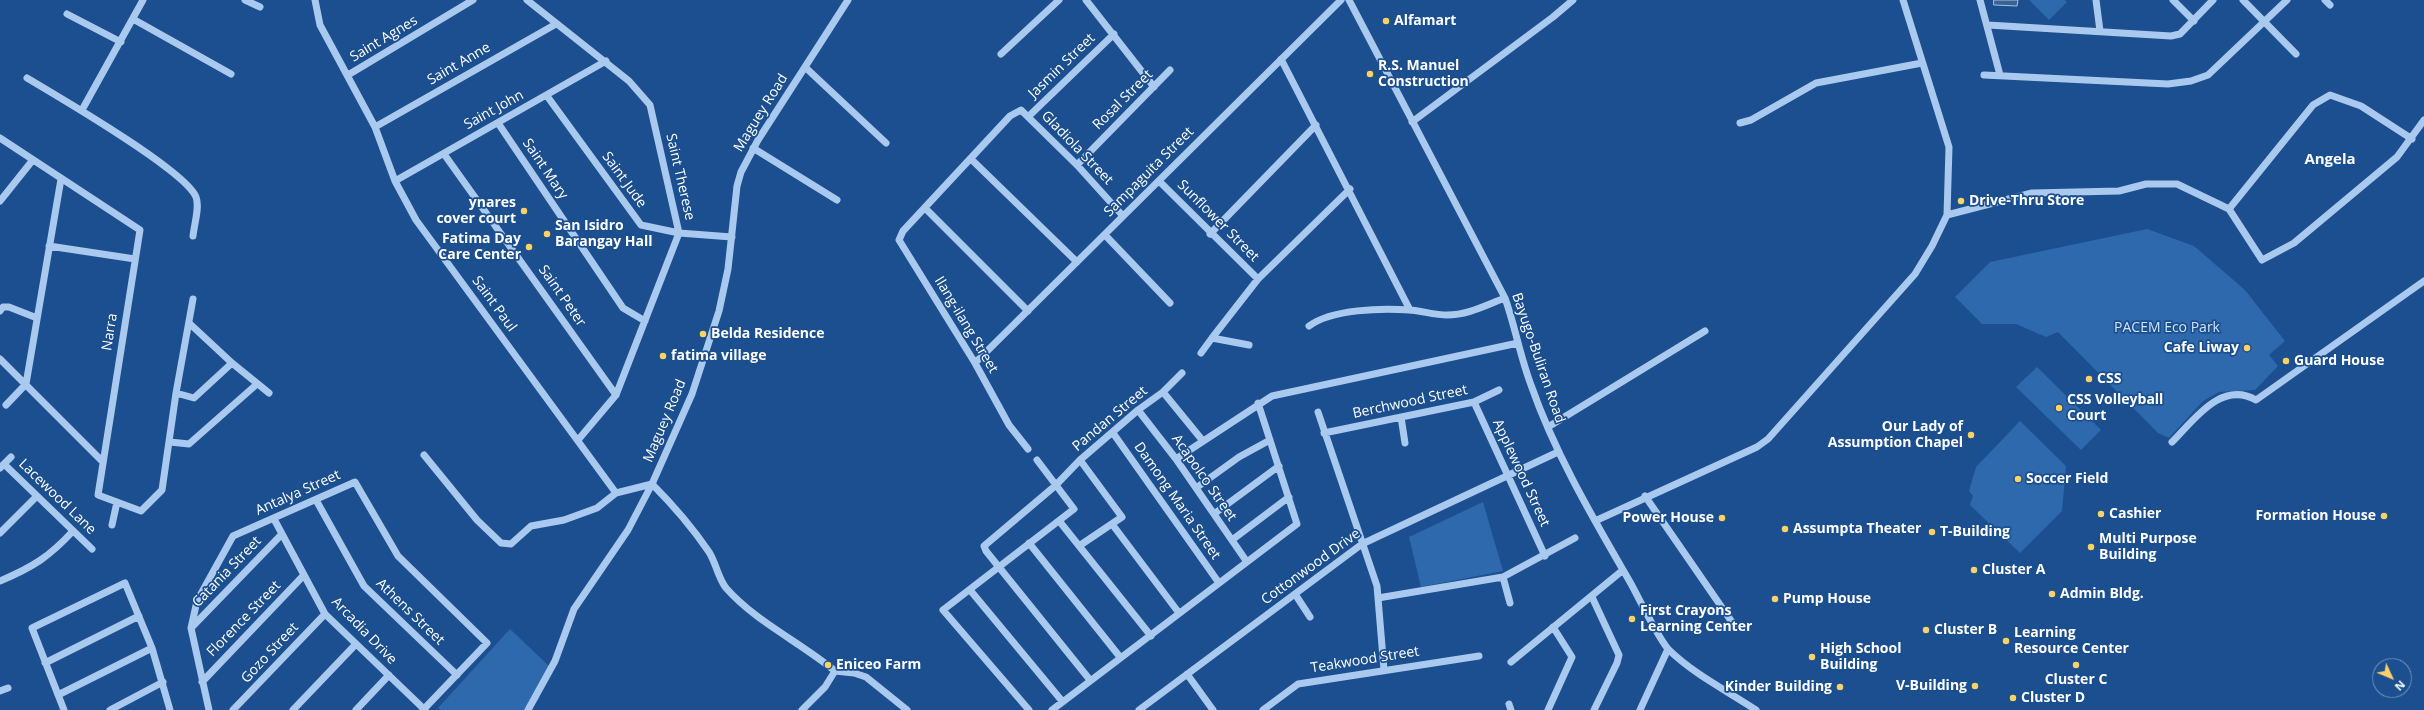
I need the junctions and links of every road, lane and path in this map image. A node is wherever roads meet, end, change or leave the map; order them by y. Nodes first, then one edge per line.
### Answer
1 (143, 0) edge
2 (245, 0) edge
3 (315, 0) edge
4 (474, 0) edge
5 (527, 0) edge
6 (848, 0) edge
7 (1059, 0) edge
8 (1086, 0) edge
9 (1341, 0) edge
10 (1348, 0) edge
11 (1572, 0) edge
12 (1903, 0) edge
13 (1980, 0) edge
14 (2096, 0) edge
15 (2173, 0) edge
16 (2213, 0) edge
17 (2243, 0) edge
18 (2287, 0) edge
19 (260, 7) dead end
20 (67, 14) dead end
21 (133, 19) junction
22 (2194, 20) junction
23 (2265, 21) junction
24 (556, 24) junction
25 (1988, 25) junction
26 (2100, 31) junction
27 (1114, 34) junction
28 (121, 42) junction
29 (1001, 54) dead end
30 (2296, 54) dead end
31 (1281, 59) junction
32 (606, 61) junction
33 (1922, 63) junction
34 (805, 67) junction
35 (1170, 70) dead end
36 (231, 74) dead end
37 (348, 75) junction
38 (1984, 75) dead end
39 (2000, 75) junction
40 (27, 78) dead end
41 (1154, 87) junction
42 (547, 96) junction
43 (82, 110) junction
44 (1029, 116) junction
45 (2424, 120) edge
46 (1412, 122) junction
47 (498, 123) junction
48 (1740, 123) dead end
49 (1316, 125) junction
50 (375, 127) junction
51 (0, 138) edge
52 (2412, 139) junction
53 (886, 143) dead end
54 (753, 148) junction
55 (444, 154) junction
56 (971, 159) junction
57 (32, 161) junction
58 (1077, 165) junction
59 (61, 179) junction
60 (395, 181) junction
61 (1159, 181) junction
62 (1350, 188) junction
63 (837, 200) dead end
64 (0, 201) edge
65 (925, 208) junction
66 (2229, 209) junction
67 (1123, 216) junction
68 (1947, 216) junction
69 (679, 233) junction
70 (1210, 234) junction
71 (1105, 235) junction
72 (193, 236) dead end
73 (732, 237) junction
74 (49, 246) junction
75 (135, 259) junction
76 (1077, 262) junction
77 (1258, 279) junction
78 (2424, 281) edge
79 (1505, 298) junction
80 (193, 299) dead end
81 (1170, 303) dead end
82 (1410, 310) junction
83 (0, 311) edge
84 (1028, 311) junction
85 (37, 318) junction
86 (645, 320) junction
87 (189, 322) junction
88 (1309, 326) dead end
89 (1705, 331) dead end
90 (1212, 338) junction
91 (1518, 343) junction
92 (1249, 345) dead end
93 (1201, 353) dead end
94 (0, 359) edge
95 (232, 363) junction
96 (975, 363) junction
97 (1182, 374) dead end
98 (26, 384) junction
99 (257, 384) junction
100 (1499, 390) dead end
101 (1163, 392) junction
102 (176, 393) junction
103 (269, 393) dead end
104 (616, 395) junction
105 (1474, 402) junction
106 (1258, 403) junction
107 (6, 405) dead end
108 (1138, 410) junction
109 (1318, 412) dead end
110 (1401, 417) junction
111 (1548, 427) junction
112 (1113, 433) junction
113 (1324, 433) junction
114 (578, 440) junction
115 (1270, 440) junction
116 (1203, 441) junction
117 (170, 442) junction
118 (2172, 442) dead end
119 (1406, 443) dead end
120 (1028, 449) dead end
121 (1558, 452) junction
122 (424, 455) dead end
123 (11, 457) dead end
124 (1176, 459) junction
125 (1037, 460) dead end
126 (1080, 460) junction
127 (102, 461) junction
128 (2, 466) edge
129 (1279, 466) junction
130 (1507, 475) junction
131 (652, 484) junction
132 (1055, 486) junction
133 (1196, 488) junction
134 (616, 492) junction
135 (37, 496) junction
136 (1645, 496) junction
137 (1288, 497) junction
138 (316, 500) junction
139 (117, 502) junction
140 (1214, 514) junction
141 (274, 519) junction
142 (1595, 521) junction
143 (1060, 522) junction
144 (1112, 524) junction
145 (112, 525) dead end
146 (73, 531) junction
147 (0, 533) edge
148 (282, 534) junction
149 (1575, 538) dead end
150 (1232, 540) junction
151 (1029, 543) junction
152 (1362, 544) junction
153 (1079, 546) junction
154 (92, 549) dead end
155 (1545, 556) junction
156 (1247, 562) junction
157 (999, 567) junction
158 (1623, 570) junction
159 (304, 575) junction
160 (1503, 577) junction
161 (0, 581) edge
162 (1219, 583) junction
163 (970, 590) junction
164 (1295, 594) junction
165 (1592, 597) junction
166 (1378, 598) junction
167 (1510, 603) dead end
168 (1179, 613) junction
169 (325, 614) junction
170 (139, 616) junction
171 (1310, 616) dead end
172 (1734, 625) dead end
173 (191, 628) junction
174 (1553, 628) junction
175 (1151, 636) junction
176 (356, 644) junction
177 (152, 648) junction
178 (1668, 649) junction
179 (1480, 656) dead end
180 (1120, 658) junction
181 (1512, 662) dead end
182 (45, 664) junction
183 (1384, 670) junction
184 (835, 671) junction
185 (1187, 674) junction
186 (389, 675) junction
187 (457, 675) junction
188 (1090, 680) junction
189 (164, 682) junction
190 (202, 682) junction
191 (8, 688) dead end
192 (0, 691) edge
193 (58, 695) junction
194 (1062, 701) junction
195 (1752, 709) edge
196 (64, 710) edge
197 (110, 710) edge
198 (170, 710) edge
199 (209, 710) edge
200 (233, 710) edge
201 (293, 710) edge
202 (356, 710) edge
203 (424, 710) edge
204 (528, 710) edge
205 (802, 710) edge
206 (907, 710) edge
207 (1029, 710) edge
208 (1052, 710) edge
209 (1138, 710) edge
210 (1213, 710) edge
211 (1263, 710) edge
212 (1548, 710) edge
213 (1594, 710) edge
214 (1640, 710) edge

1 - 21 street
2 - 19 street
3 - 37 street, Saint Paul
4 - 37 street, Saint Agnes
5 - 24 street, Saint Therese
6 - 34 street, Maguey Road
7 - 29 street
8 - 27 street
9 - 31 street, Sampaguita Street
10 - 46 street, Bayugo-Buliran Road
11 - 46 street
12 - 33 street
13 - 25 street
14 - 26 street
15 - 22 street
16 - 22 street
17 - 23 street
18 - 23 street
20 - 28 street
21 - 28 street
21 - 36 street
22 - 26 street
23 - 30 street
23 - 39 street
24 - 32 street, Saint Therese
24 - 50 street, Saint Anne
25 - 26 street
25 - 39 street
27 - 41 street
27 - 44 street, Jasmin Street
28 - 43 street
31 - 49 street
31 - 61 street, Sampaguita Street
32 - 42 street, Saint John
32 - 69 street, Saint Therese
33 - 48 street
33 - 68 street
34 - 53 street
34 - 54 street, Maguey Road
35 - 41 street, Rosal Street
37 - 50 street, Saint Paul
38 - 39 street
40 - 43 street
41 - 58 street, Rosal Street
42 - 47 street, Saint John
42 - 69 street, Saint Jude
43 - 72 street
44 - 56 street
44 - 58 street, Gladiola Street
45 - 52 street
46 - 79 street, Bayugo-Buliran Road
47 - 55 street, Saint John
47 - 86 street, Saint Mary
49 - 62 street
49 - 70 street
50 - 60 street, Saint Paul
51 - 57 street, Narra
52 - 66 street
52 - 66 street
54 - 63 street
54 - 73 street, Maguey Road
55 - 60 street, Saint John
55 - 104 street, Saint Peter
56 - 65 street
56 - 76 street
57 - 59 street, Narra
57 - 64 street
58 - 67 street, Gladiola Street
59 - 74 street
59 - 75 street, Narra
60 - 114 street, Saint Paul
61 - 67 street, Sampaguita Street
61 - 70 street, Sunflower Street
62 - 77 street
62 - 82 street
65 - 84 street
65 - 96 street, Ilang-ilang Street
66 - 68 street
67 - 71 street, Sampaguita Street
68 - 136 street
69 - 73 street, Saint Jude
69 - 86 street, Saint Therese
70 - 77 street, Sunflower Street
71 - 76 street, Sampaguita Street
71 - 81 street
73 - 131 street, Maguey Road
74 - 75 street
74 - 85 street
75 - 127 street, Narra
76 - 84 street, Sampaguita Street
77 - 90 street
78 - 118 street
79 - 82 street
79 - 91 street, Bayugo-Buliran Road
80 - 87 street
82 - 88 street
83 - 85 street
84 - 96 street, Sampaguita Street
85 - 98 street
86 - 104 street, Saint Therese
87 - 95 street
87 - 102 street
89 - 111 street
90 - 92 street
90 - 93 street
91 - 106 street
91 - 111 street, Bayugo-Buliran Road
94 - 98 street
95 - 99 street
95 - 102 street
96 - 120 street, Ilang-ilang Street
97 - 101 street, Pandan Street
98 - 107 street
98 - 127 street
99 - 103 street
99 - 117 street
100 - 105 street, Berchwood Street
101 - 108 street, Pandan Street
101 - 116 street
102 - 117 street
104 - 114 street, Saint Therese
105 - 110 street, Berchwood Street
105 - 130 street, Applewood Street
106 - 115 street
106 - 116 street
108 - 112 street, Pandan Street
108 - 124 street, Acapolco Street
109 - 113 street
110 - 113 street, Berchwood Street
110 - 119 street
111 - 121 street, Bayugo-Buliran Road
112 - 126 street, Pandan Street
112 - 162 street, Damong Maria Street
113 - 152 street
114 - 134 street, Saint Paul
115 - 129 street
115 - 133 street
116 - 124 street
117 - 139 street
121 - 130 street, Cottonwood Drive
121 - 142 street, Bayugo-Buliran Road
122 - 134 street
123 - 128 street
124 - 133 street, Acapolco Street
125 - 132 street
126 - 132 street, Pandan Street
126 - 144 street
127 - 139 street, Narra
128 - 135 street, Lacewood Lane
129 - 137 street
129 - 140 street
130 - 152 street, Cottonwood Drive
130 - 155 street, Applewood Street
131 - 134 street
131 - 184 street
131 - 204 street, Maguey Road
132 - 143 street
132 - 157 street, Pandan Street
133 - 140 street, Acapolco Street
135 - 146 street, Lacewood Lane
135 - 147 street
136 - 142 street
136 - 172 street
137 - 150 street
137 - 156 street
138 - 141 street, Antalya Street
138 - 187 street, Athens Street
138 - 187 street, Antalya Street
139 - 145 street
140 - 150 street, Acapolco Street
141 - 148 street, Arcadia Drive
141 - 173 street, Antalya Street
142 - 158 street, Bayugo-Buliran Road
143 - 151 street
143 - 153 street
144 - 153 street
144 - 168 street
146 - 154 street, Lacewood Lane
146 - 161 street
148 - 159 street, Arcadia Drive
148 - 173 street, Catania Street
149 - 155 street
150 - 156 street, Acapolco Street
151 - 157 street
151 - 180 street
152 - 164 street, Cottonwood Drive
152 - 166 street
153 - 175 street
155 - 160 street
156 - 162 street
157 - 163 street
157 - 188 street
158 - 165 street
158 - 178 street, Bayugo-Buliran Road
159 - 169 street, Arcadia Drive
159 - 190 street, Florence Street
160 - 166 street
160 - 167 street
162 - 168 street
163 - 194 street
163 - 207 street
164 - 171 street
164 - 185 street, Cottonwood Drive
165 - 174 street
165 - 213 street
166 - 183 street
168 - 175 street
169 - 176 street, Arcadia Drive
169 - 200 street, Gozo Street
170 - 177 street
170 - 182 street
170 - 182 street
173 - 190 street, Antalya Street
174 - 181 street
174 - 212 street
175 - 180 street
176 - 186 street, Arcadia Drive
176 - 201 street
177 - 189 street
177 - 193 street
178 - 195 street, Bayugo-Buliran Road
178 - 214 street
179 - 183 street, Teakwood Street
180 - 188 street
182 - 193 street
183 - 211 street, Teakwood Street
184 - 205 street
184 - 206 street
185 - 209 street, Cottonwood Drive
185 - 210 street
186 - 202 street
186 - 203 street, Arcadia Drive
187 - 203 street, Antalya Street
188 - 194 street
189 - 197 street
189 - 198 street
190 - 199 street, Antalya Street
191 - 192 street
193 - 196 street
194 - 208 street

